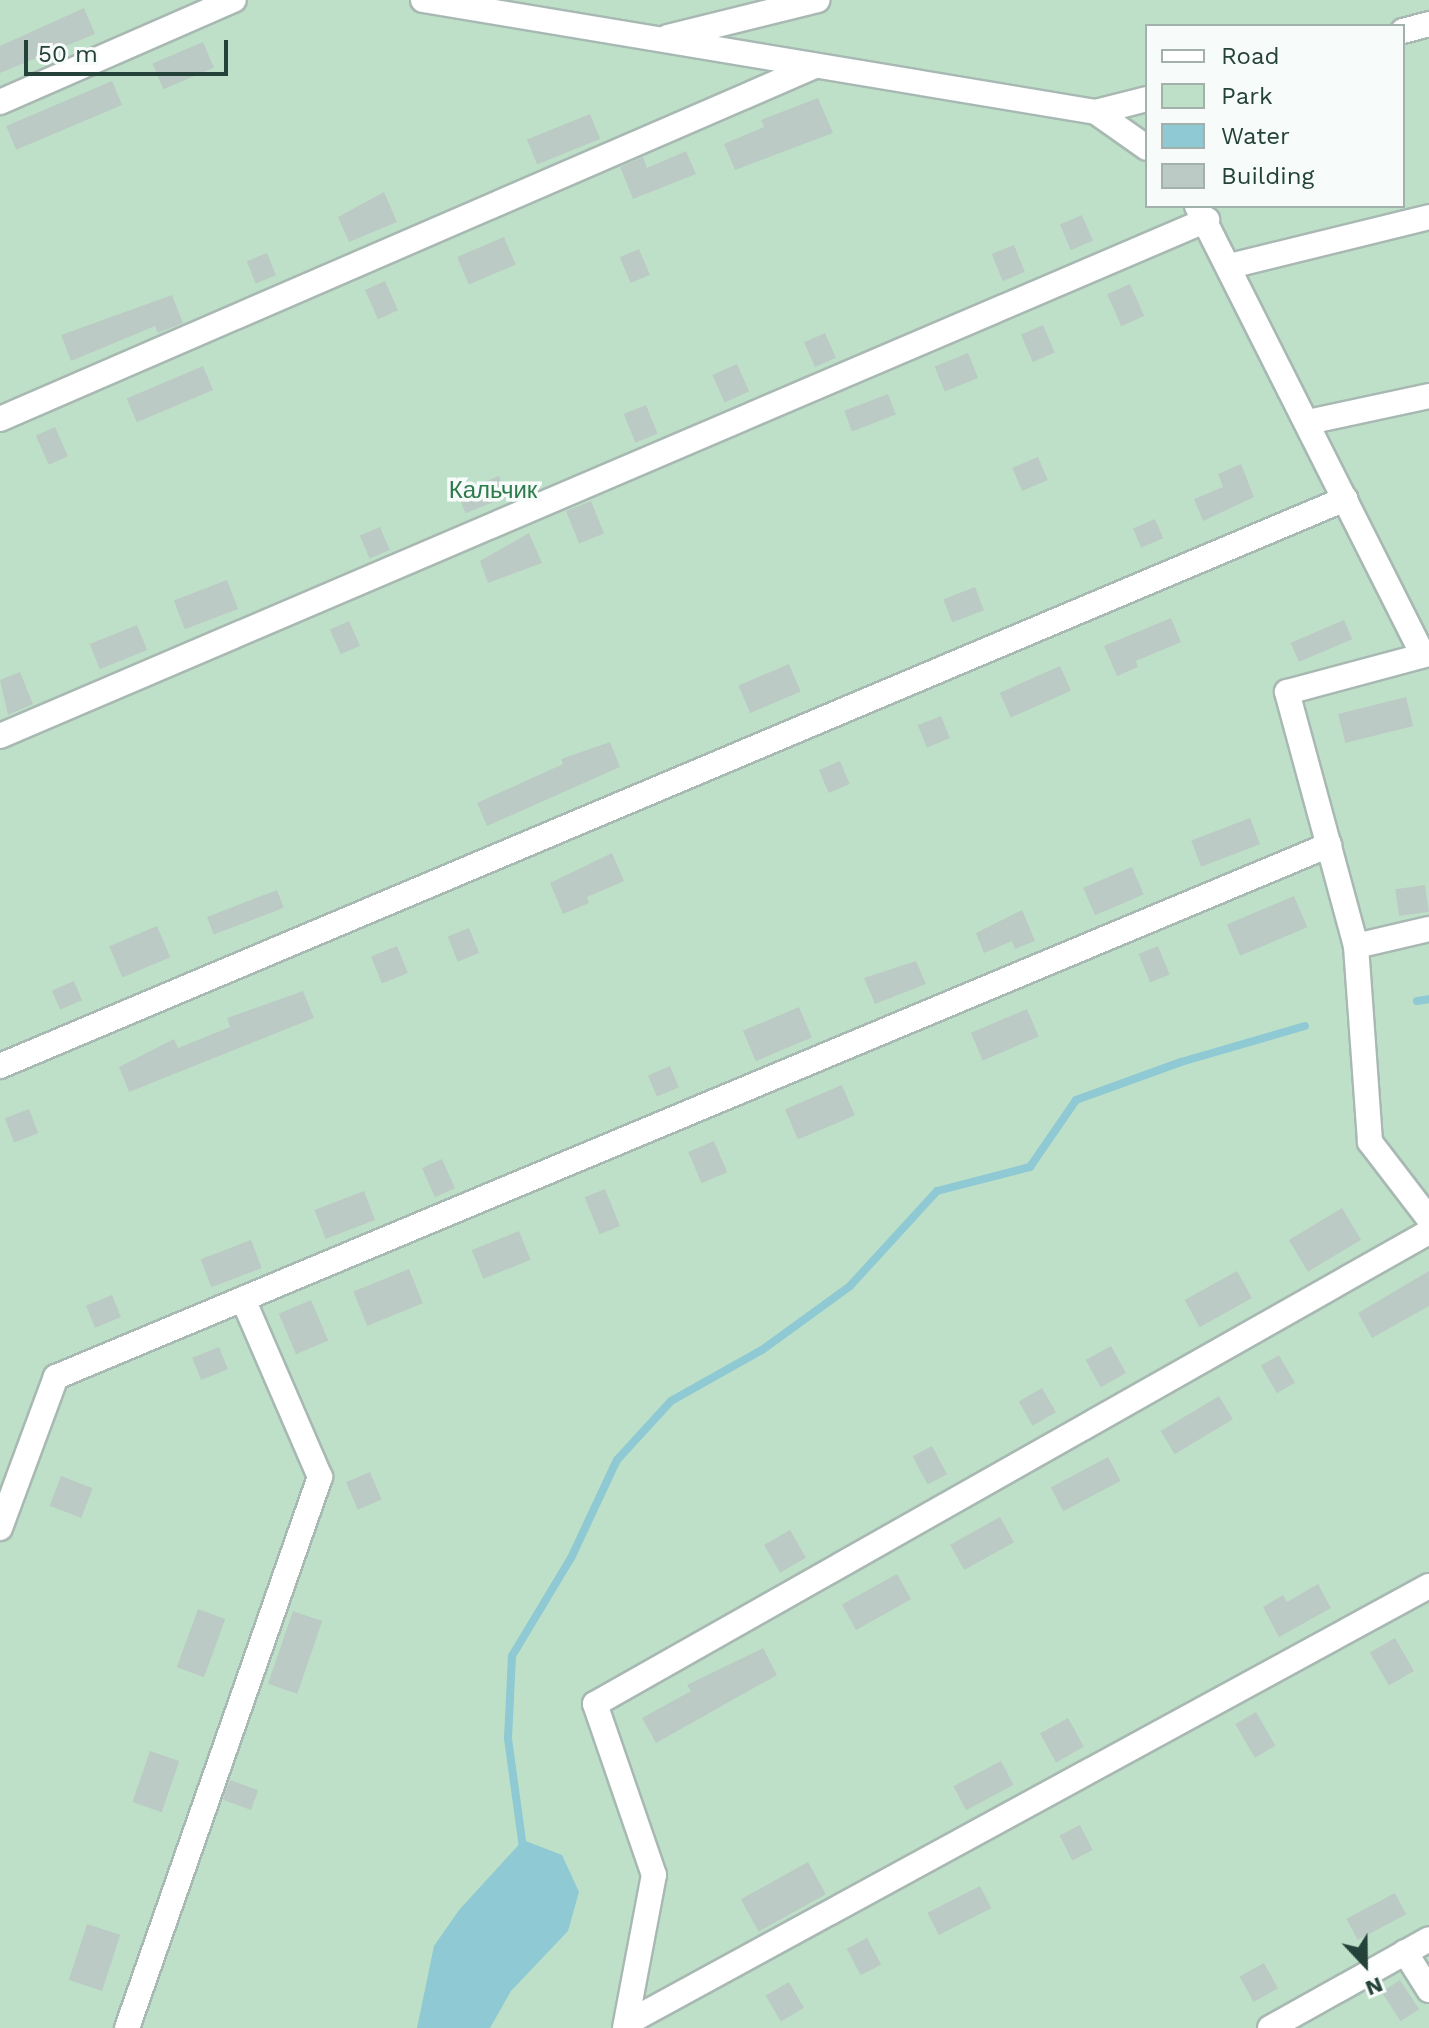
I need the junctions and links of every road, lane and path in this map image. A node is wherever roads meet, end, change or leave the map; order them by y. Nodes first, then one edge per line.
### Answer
1 (234, 0) edge
2 (423, 0) edge
3 (817, 0) edge
4 (1429, 24) edge
5 (1405, 30) edge
6 (659, 39) junction
7 (815, 66) junction
8 (1145, 100) edge
9 (0, 102) edge
10 (1096, 112) junction
11 (1145, 147) edge
12 (1202, 213) edge
13 (1429, 217) edge
14 (1230, 266) junction
15 (1429, 396) edge
16 (0, 419) edge
17 (1308, 422) junction
18 (1345, 499) junction
19 (1426, 655) edge
20 (0, 736) edge
21 (1329, 845) junction
22 (1429, 929) edge
23 (1356, 946) junction
24 (0, 1066) edge
25 (1429, 1219) edge
26 (1429, 1232) edge
27 (243, 1299) junction
28 (0, 1528) edge
29 (1429, 1586) edge
30 (1429, 1939) edge
31 (1405, 1952) junction
32 (1429, 1990) edge
33 (626, 2026) edge
34 (127, 2028) edge
35 (1270, 2028) edge

1 - 9 lane
2 - 6 lane
3 - 6 lane
4 - 5 lane
6 - 7 lane
7 - 10 lane
7 - 16 lane
8 - 10 lane
10 - 11 lane
12 - 14 lane
12 - 20 lane
13 - 14 lane
14 - 17 lane
15 - 17 lane
17 - 18 lane
18 - 19 lane
18 - 24 lane
19 - 21 lane
21 - 23 lane
21 - 27 lane
22 - 23 lane
23 - 25 lane
26 - 33 lane
27 - 28 lane
27 - 34 lane
29 - 33 lane
30 - 31 lane
31 - 32 lane
31 - 35 lane

